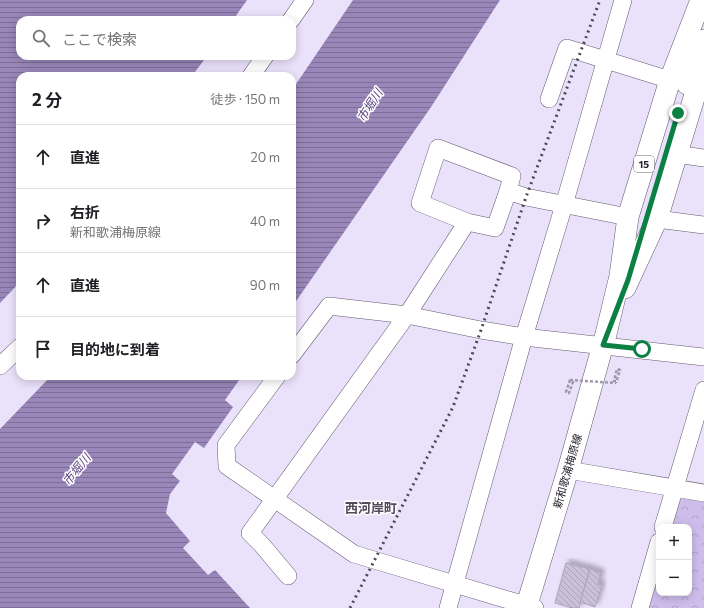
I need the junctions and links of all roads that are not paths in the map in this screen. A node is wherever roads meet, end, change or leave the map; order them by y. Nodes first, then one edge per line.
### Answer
1 (305, 0) edge
2 (623, 0) edge
3 (701, 0) edge
4 (294, 16) edge
5 (704, 19) edge
6 (704, 40) edge
7 (262, 60) edge
8 (605, 60) junction
9 (254, 72) edge
10 (670, 80) junction
11 (702, 83) edge
12 (549, 99) dead end
13 (676, 154) junction
14 (704, 158) edge
15 (508, 191) junction
16 (564, 205) junction
17 (628, 217) junction
18 (657, 219) junction
19 (467, 222) junction
20 (704, 225) edge
21 (624, 278) junction
22 (407, 315) junction
23 (524, 337) junction
24 (604, 339) junction
25 (296, 350) edge
26 (16, 351) edge
27 (704, 357) edge
28 (0, 366) edge
29 (274, 380) edge
30 (704, 390) edge
31 (699, 423) edge
32 (568, 470) junction
33 (675, 489) junction
34 (704, 493) edge
35 (275, 499) junction
36 (665, 524) edge
37 (656, 552) edge
38 (288, 576) dead end
39 (455, 584) junction
40 (529, 607) edge
41 (448, 608) edge
42 (640, 608) edge

1 - 4 street
2 - 8 street
3 - 10 main road, 新和歌浦梅原線 / 15
5 - 21 main road
6 - 21 main road
7 - 9 street
8 - 10 street
8 - 12 street
8 - 16 street
10 - 17 main road, 新和歌浦梅原線 / 15
11 - 13 main road, 新和歌浦梅原線 / 15
13 - 14 street
13 - 18 main road, 新和歌浦梅原線 / 15
15 - 16 street
15 - 19 street
15 - 19 street
16 - 17 street
16 - 23 street
17 - 21 main road, 新和歌浦梅原線 / 15
18 - 20 street
18 - 21 main road, 新和歌浦梅原線 / 15
19 - 22 street
21 - 24 main road, 新和歌浦梅原線 / 15
22 - 23 street
22 - 25 street
22 - 35 street
23 - 24 street
23 - 39 street
24 - 27 street
24 - 32 main road, 新和歌浦梅原線 / 15
26 - 28 street
29 - 35 street
30 - 31 street
31 - 33 street
32 - 33 street
32 - 40 main road, 新和歌浦梅原線 / 15
33 - 34 street
33 - 36 street
35 - 38 street
35 - 39 street
37 - 42 street
39 - 40 street
39 - 41 street

